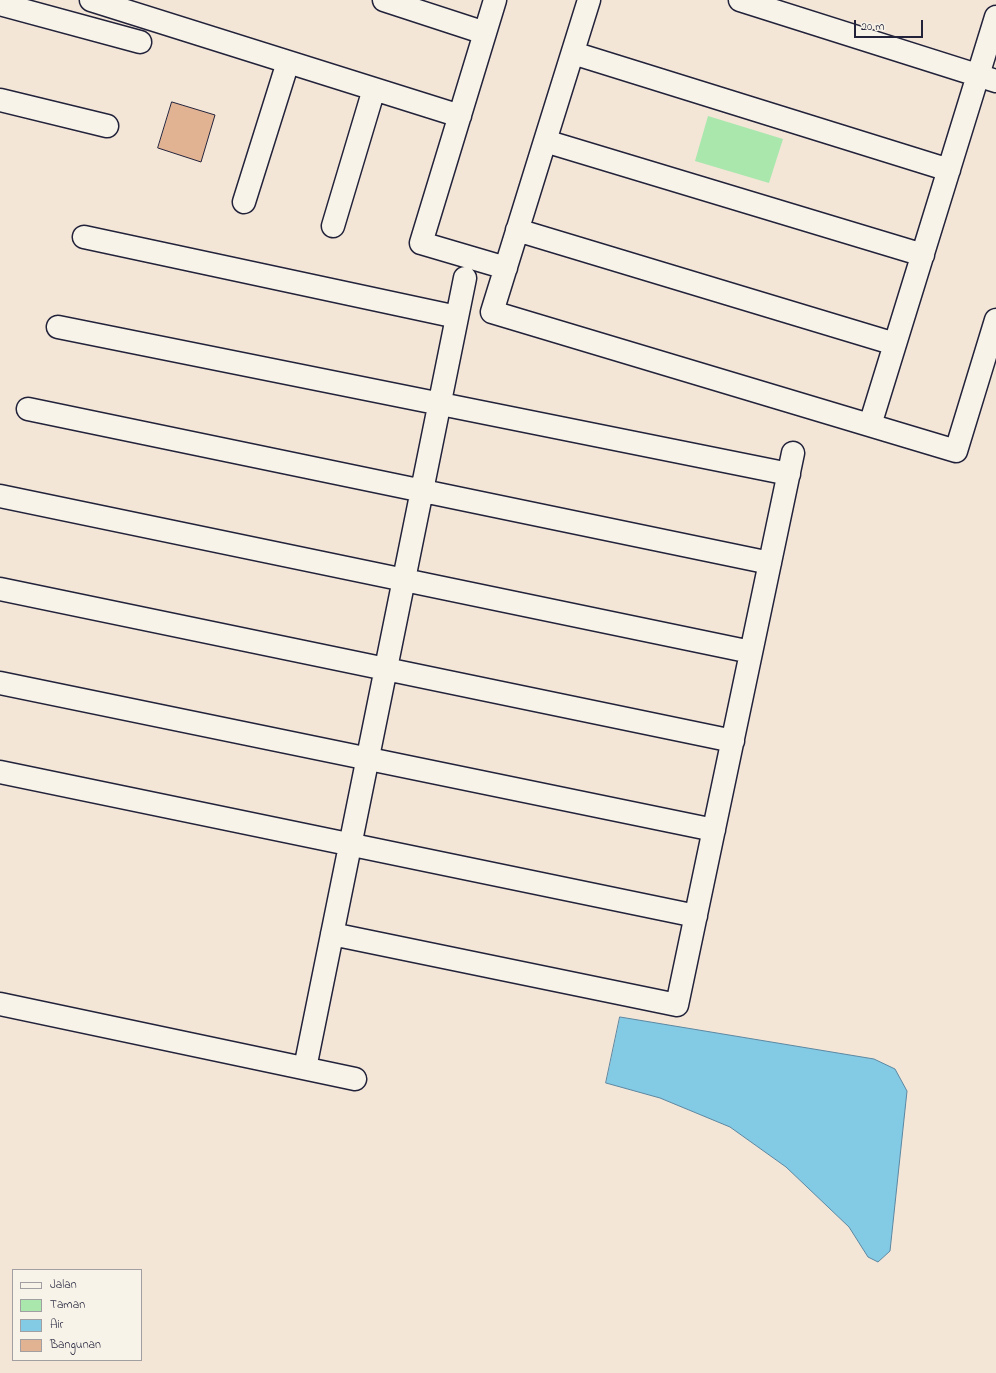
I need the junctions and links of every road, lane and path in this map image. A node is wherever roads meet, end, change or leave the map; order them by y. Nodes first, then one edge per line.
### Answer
1 (91, 0) edge
2 (384, 0) edge
3 (495, 0) edge
4 (589, 0) edge
5 (740, 0) edge
6 (0, 4) edge
7 (996, 17) edge
8 (485, 33) junction
9 (140, 42) dead end
10 (573, 53) junction
11 (288, 62) junction
12 (987, 78) edge
13 (374, 89) junction
14 (0, 100) edge
15 (460, 116) junction
16 (107, 126) dead end
17 (545, 141) junction
18 (949, 170) junction
19 (244, 202) dead end
20 (333, 226) dead end
21 (517, 230) junction
22 (84, 237) dead end
23 (923, 255) junction
24 (506, 268) junction
25 (465, 278) dead end
26 (457, 317) junction
27 (996, 320) edge
28 (58, 327) dead end
29 (895, 344) junction
30 (440, 404) junction
31 (28, 409) dead end
32 (870, 425) junction
33 (793, 453) dead end
34 (789, 474) junction
35 (422, 490) junction
36 (0, 496) edge
37 (770, 563) junction
38 (404, 580) junction
39 (0, 589) edge
40 (751, 652) junction
41 (386, 669) junction
42 (0, 683) edge
43 (733, 741) junction
44 (368, 759) junction
45 (0, 772) edge
46 (714, 830) junction
47 (350, 844) junction
48 (696, 916) junction
49 (332, 934) junction
50 (0, 1004) edge
51 (305, 1068) junction
52 (355, 1079) dead end

1 - 11 street
2 - 8 street
3 - 8 street
4 - 10 street
5 - 12 street
6 - 9 street
7 - 12 street
8 - 15 street
10 - 17 street
10 - 18 street
11 - 13 street
11 - 19 street
12 - 18 street
13 - 15 street
13 - 20 street
14 - 16 street
15 - 24 street
17 - 21 street
17 - 23 street
18 - 23 street
21 - 24 street
21 - 29 street
22 - 26 street
23 - 29 street
24 - 32 street
25 - 26 street
26 - 30 street
27 - 32 street
28 - 30 street
29 - 32 street
30 - 34 street
30 - 35 street
31 - 35 street
33 - 34 street
34 - 37 street
35 - 37 street
35 - 38 street
36 - 38 street
37 - 40 street
38 - 40 street
38 - 41 street
39 - 41 street
40 - 43 street
41 - 43 street
41 - 44 street
42 - 44 street
43 - 46 street
44 - 46 street
44 - 47 street
45 - 47 street
46 - 48 street
47 - 48 street
47 - 49 street
48 - 49 street
49 - 51 street
50 - 51 street
51 - 52 street

